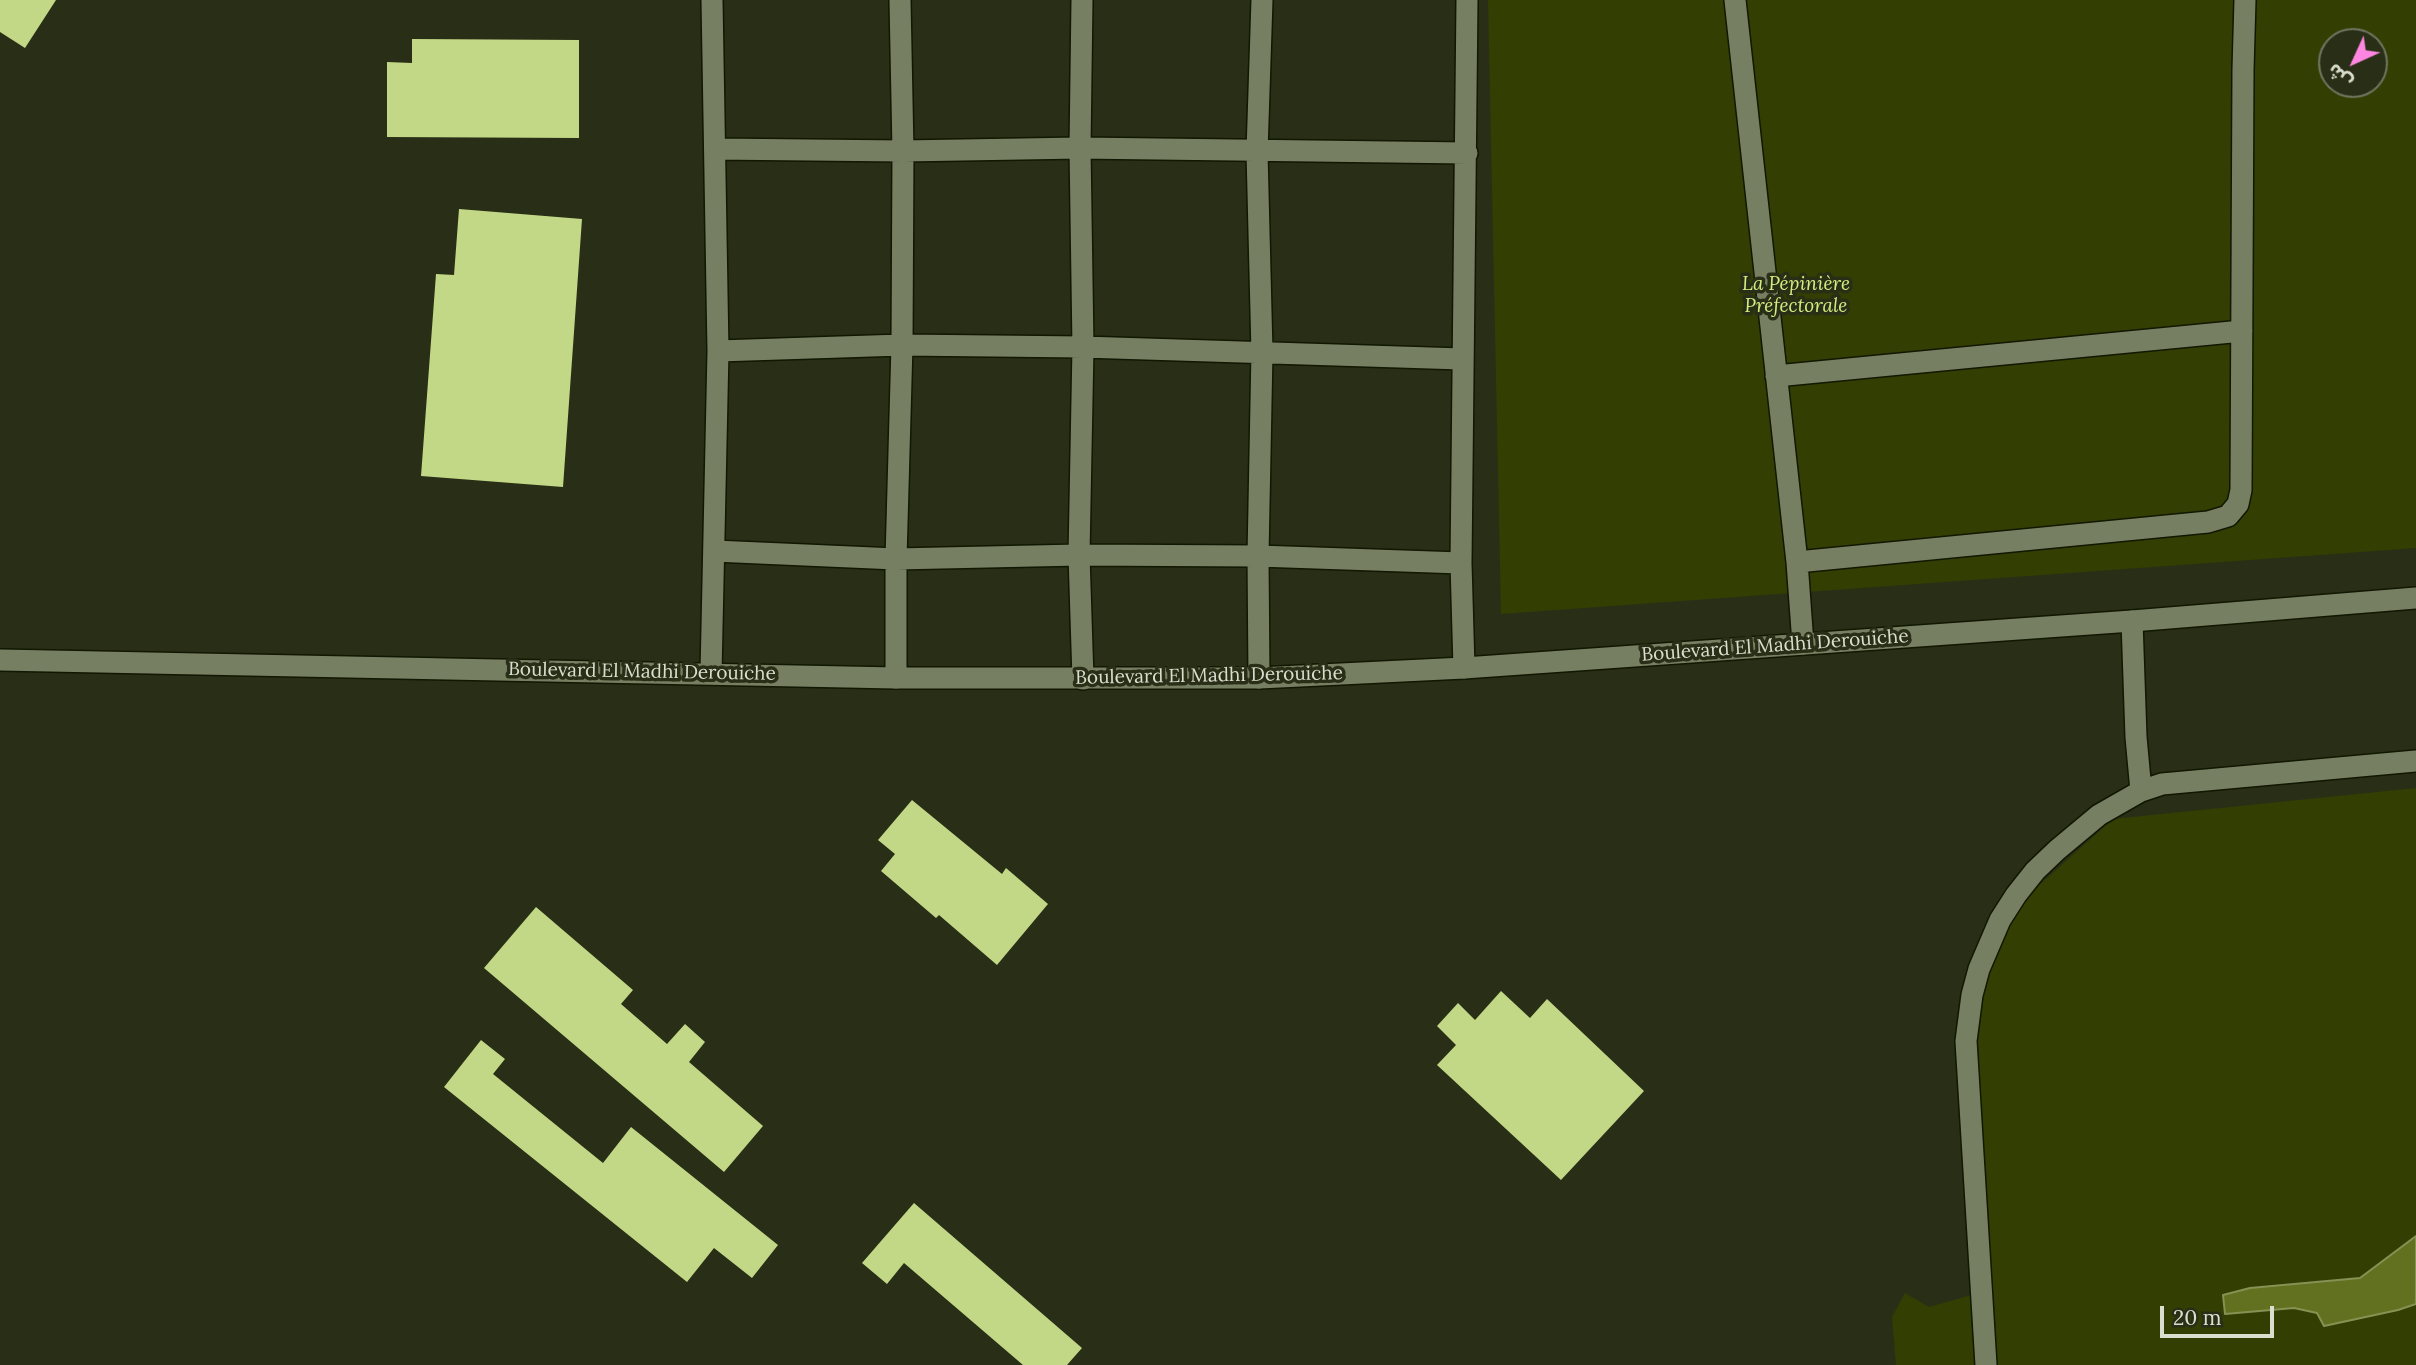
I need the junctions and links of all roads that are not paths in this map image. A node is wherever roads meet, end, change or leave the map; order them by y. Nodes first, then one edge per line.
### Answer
1 (712, 0) edge
2 (900, 0) edge
3 (1082, 0) edge
4 (1262, 0) edge
5 (1467, 0) edge
6 (1735, 0) edge
7 (2245, 0) edge
8 (1080, 148) junction
9 (715, 149) junction
10 (903, 151) junction
11 (1256, 152) junction
12 (1466, 153) junction
13 (2242, 331) junction
14 (902, 345) junction
15 (1083, 347) junction
16 (718, 351) junction
17 (1262, 352) junction
18 (1462, 359) junction
19 (1776, 376) junction
20 (714, 551) junction
21 (1079, 555) junction
22 (1258, 556) junction
23 (896, 559) junction
24 (1797, 562) junction
25 (1461, 563) junction
26 (2416, 598) edge
27 (2132, 621) junction
28 (1803, 644) junction
29 (0, 660) edge
30 (1464, 668) junction
31 (710, 673) junction
32 (896, 678) junction
33 (1259, 678) junction
34 (1083, 679) junction
35 (2416, 761) edge
36 (2141, 791) junction
37 (1986, 1365) edge

1 - 9 street
2 - 10 street
3 - 8 street
4 - 11 street
5 - 12 street
6 - 19 street
7 - 13 street
8 - 10 street
8 - 11 street
8 - 15 street
9 - 10 street
9 - 16 street
10 - 14 street
11 - 12 street
11 - 17 street
12 - 18 street
13 - 19 street
13 - 24 street
14 - 15 street
14 - 16 street
14 - 23 street
15 - 17 street
15 - 21 street
16 - 20 street
17 - 18 street
17 - 22 street
18 - 25 street
19 - 24 street
20 - 23 street
20 - 31 street
21 - 22 street
21 - 23 street
21 - 34 street
22 - 25 street
22 - 33 street
23 - 32 street
24 - 28 street
25 - 30 street
26 - 27 street, Boulevard El Madhi Derouiche
27 - 28 street, Boulevard El Madhi Derouiche
27 - 36 street
28 - 30 street, Boulevard El Madhi Derouiche
29 - 31 street, Boulevard El Madhi Derouiche
30 - 33 street, Boulevard El Madhi Derouiche
31 - 32 street, Boulevard El Madhi Derouiche
32 - 34 street, Boulevard El Madhi Derouiche
33 - 34 street, Boulevard El Madhi Derouiche
35 - 36 street
36 - 37 street

